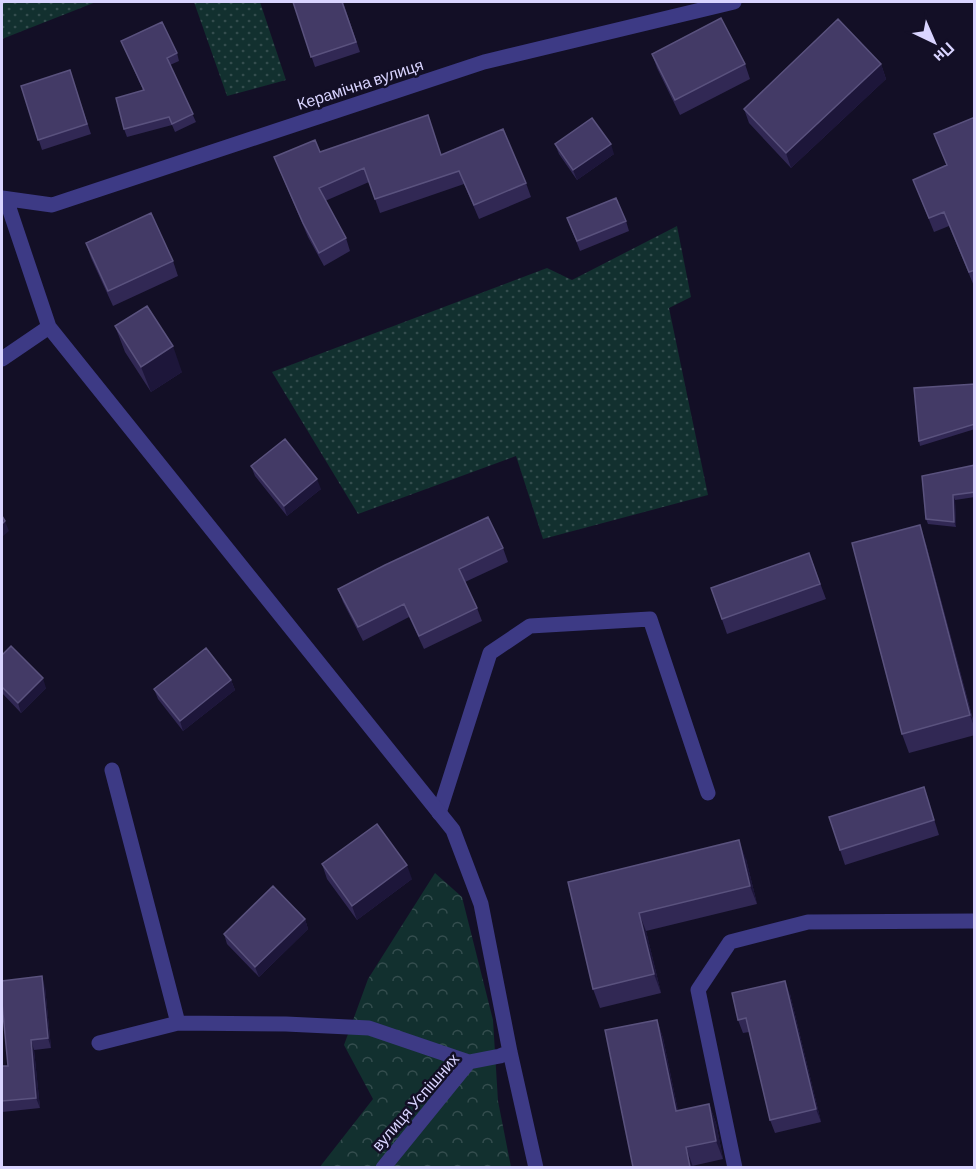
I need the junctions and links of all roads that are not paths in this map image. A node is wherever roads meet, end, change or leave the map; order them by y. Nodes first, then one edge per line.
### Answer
1 (734, 2) edge
2 (4, 199) edge
3 (49, 327) junction
4 (2, 359) edge
5 (112, 770) dead end
6 (708, 793) dead end
7 (439, 813) junction
8 (975, 921) edge
9 (178, 1023) junction
10 (99, 1043) dead end
11 (510, 1052) junction
12 (469, 1062) junction
13 (383, 1167) edge
14 (536, 1167) edge
15 (735, 1167) edge

1 - 2 street, Керамічна вулиця
2 - 3 street
3 - 4 street
3 - 7 street
5 - 9 street
6 - 7 street
7 - 11 street
8 - 15 street
9 - 10 street
9 - 12 street
11 - 12 street, вулиця Успішних
11 - 14 street
12 - 13 street, вулиця Успішних

